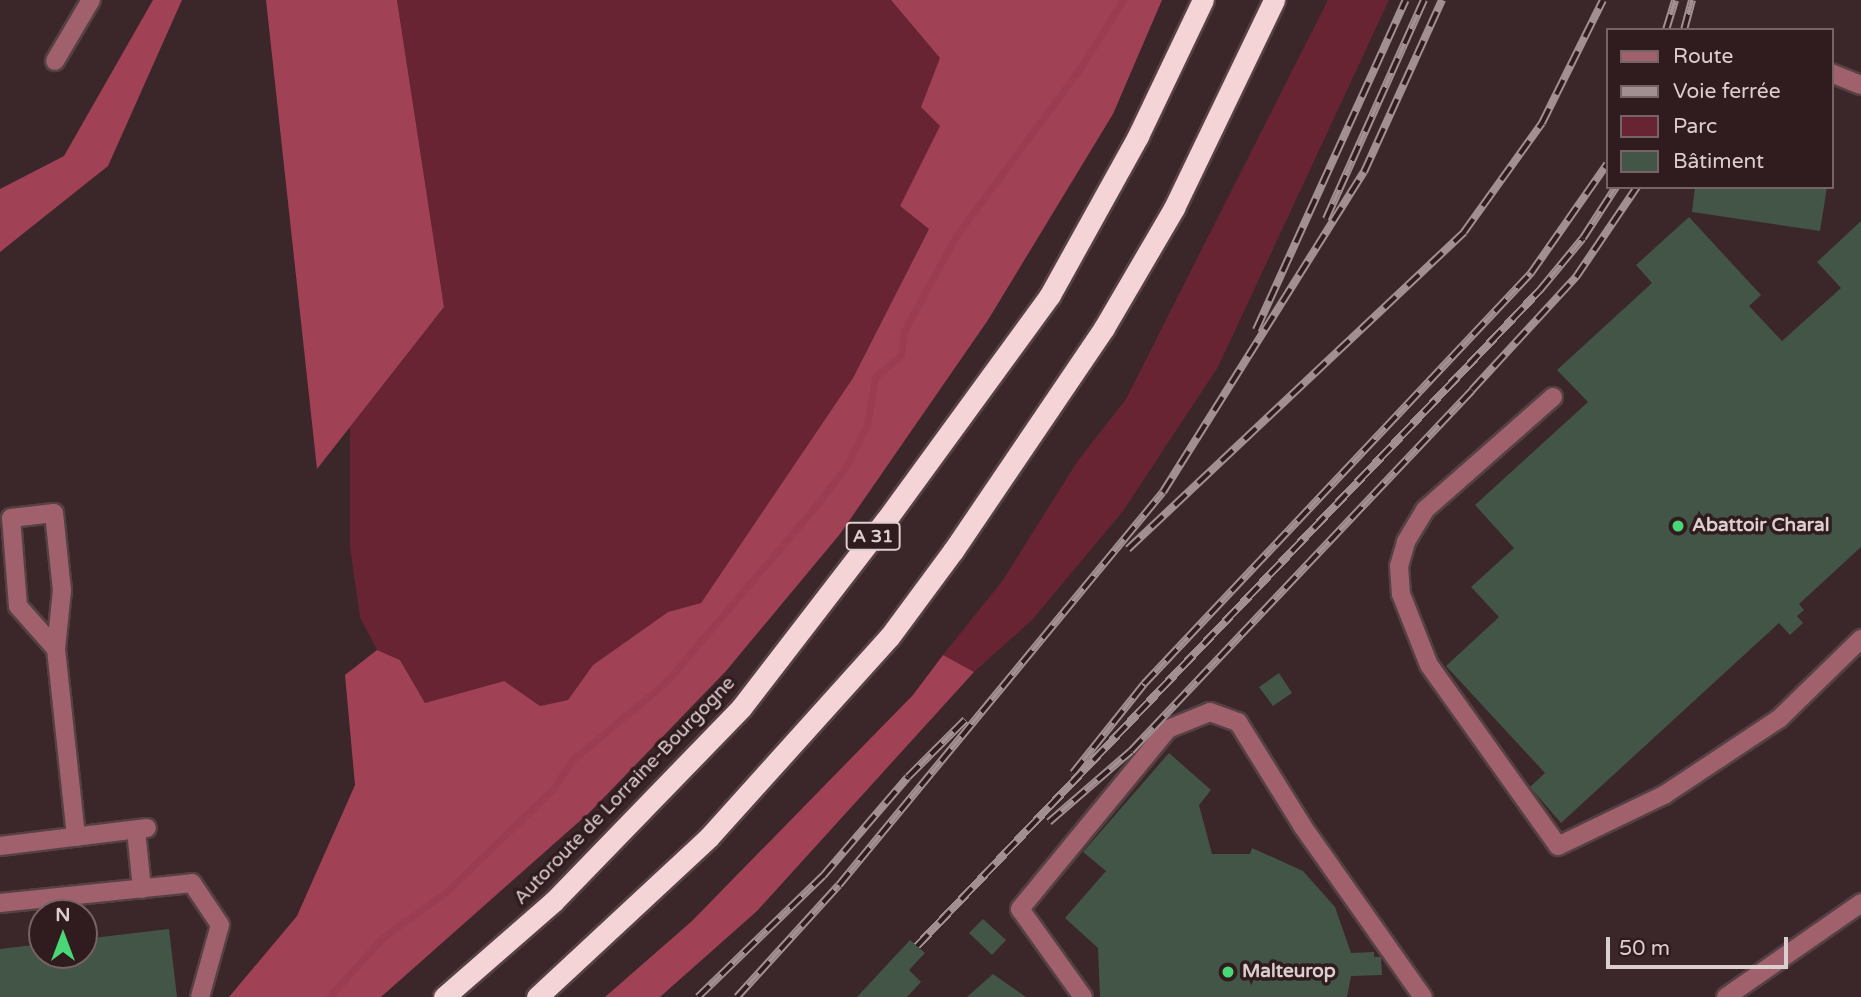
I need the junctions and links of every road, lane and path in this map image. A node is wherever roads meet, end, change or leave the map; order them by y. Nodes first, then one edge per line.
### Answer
1 (1203, 0) edge
2 (1274, 0) edge
3 (89, 2) edge
4 (55, 61) dead end
5 (1833, 73) edge
6 (1861, 85) edge
7 (1553, 397) dead end
8 (1861, 639) edge
9 (56, 649) junction
10 (76, 837) junction
11 (0, 846) edge
12 (142, 889) junction
13 (0, 903) edge
14 (1861, 903) edge
15 (200, 997) edge
16 (444, 997) edge
17 (537, 997) edge
18 (1083, 997) edge
19 (1423, 997) edge
20 (1726, 997) edge

1 - 16 highway, Autoroute de Lorraine-Bourgogne / A 31
2 - 17 highway
3 - 4 street
5 - 6 street
7 - 8 street
9 - 9 street
9 - 10 street
10 - 11 street
10 - 12 street
12 - 13 street
12 - 15 street
14 - 20 street
18 - 19 street

